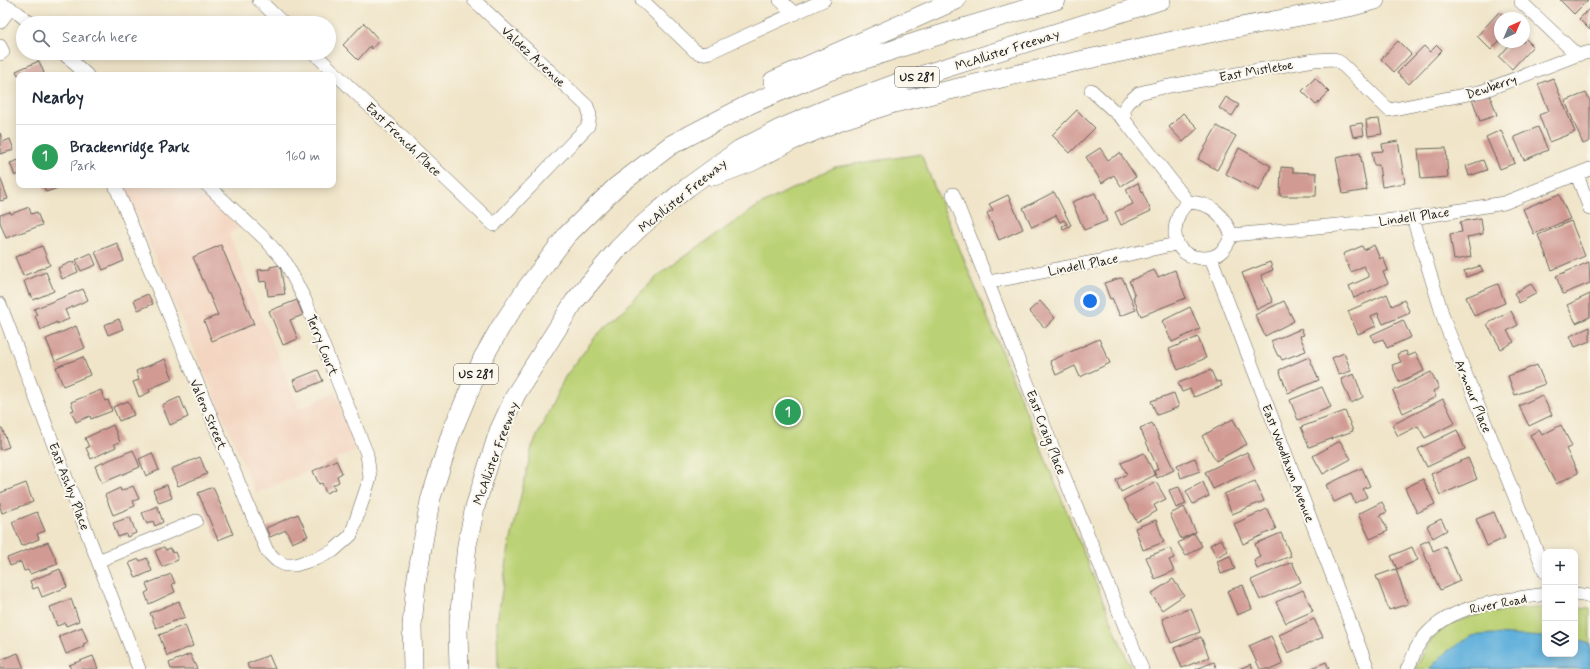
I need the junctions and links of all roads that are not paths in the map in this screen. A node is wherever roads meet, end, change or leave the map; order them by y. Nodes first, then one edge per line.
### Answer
1 (259, 0) edge
2 (474, 0) edge
3 (642, 0) edge
4 (780, 0) edge
5 (824, 0) edge
6 (956, 0) edge
7 (1056, 0) edge
8 (1161, 0) edge
9 (1375, 0) edge
10 (1521, 2) dead end
11 (5, 6) edge
12 (795, 14) junction
13 (20, 16) edge
14 (276, 16) edge
15 (0, 22) edge
16 (0, 46) edge
17 (0, 54) edge
18 (1586, 54) edge
19 (71, 60) edge
20 (321, 60) edge
21 (84, 72) edge
22 (334, 72) edge
23 (336, 74) edge
24 (1091, 90) dead end
25 (1389, 110) joint
26 (1125, 121) junction
27 (671, 145) junction
28 (1590, 169) edge
29 (1577, 175) junction
30 (688, 187) junction
31 (116, 188) edge
32 (210, 188) edge
33 (953, 194) dead end
34 (1188, 202) junction
35 (1590, 209) edge
36 (1413, 218) junction
37 (494, 225) joint
38 (1232, 235) junction
39 (1176, 244) junction
40 (1211, 258) junction
41 (989, 282) junction
42 (0, 304) edge
43 (196, 521) dead end
44 (352, 535) joint
45 (98, 561) junction
46 (1542, 565) edge
47 (1578, 594) edge
48 (1542, 595) edge
49 (1590, 596) edge
50 (139, 669) edge
51 (413, 669) edge
52 (458, 669) edge
53 (1142, 669) edge
54 (1368, 669) edge
55 (1407, 669) edge

1 - 14 street
2 - 37 street, Valdez Avenue
3 - 12 street
4 - 12 street
5 - 12 street
6 - 27 highway
7 - 27 highway, US 281
8 - 30 highway, McAllister Freeway / US 281
9 - 30 highway
10 - 18 street
11 - 13 street
11 - 15 street
16 - 17 street
18 - 25 street, Dewberry
19 - 21 street
20 - 22 street, East French Place
23 - 37 street, East French Place
24 - 26 street
25 - 26 street, East Mistletoe
26 - 34 street
27 - 51 highway, US 281
28 - 29 street, Lindell Place
29 - 35 street
29 - 36 street, Lindell Place
30 - 52 highway, McAllister Freeway / US 281
31 - 44 street, Valero Street
32 - 44 street, Terry Court
33 - 41 street, East Craig Place
34 - 38 street
34 - 39 street
36 - 38 street, Lindell Place
36 - 46 street, Armour Place
38 - 40 street
39 - 40 street
39 - 41 street, Lindell Place
40 - 54 street, East Woodlawn Avenue
41 - 53 street, East Craig Place
42 - 45 street, East Ashby Place
43 - 45 street
45 - 50 street, East Ashby Place
47 - 49 street
48 - 55 street, River Road

